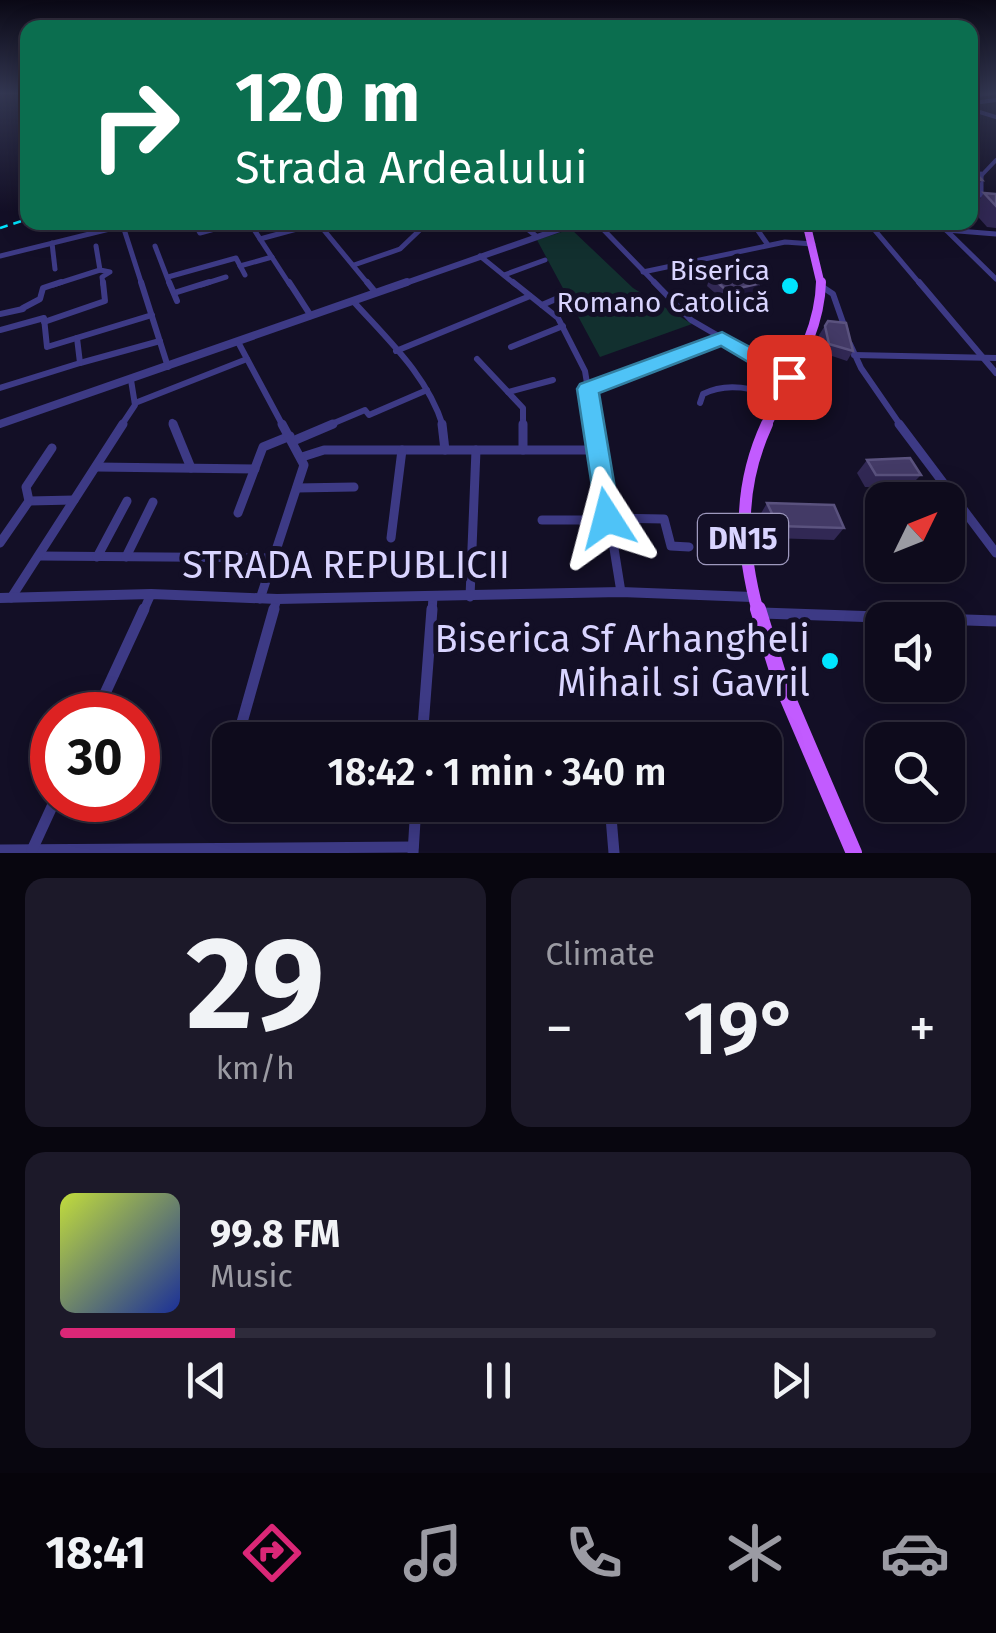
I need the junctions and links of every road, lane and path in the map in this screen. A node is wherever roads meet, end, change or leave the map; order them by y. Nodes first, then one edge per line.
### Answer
1 (996, 160) edge
2 (978, 169) edge
3 (983, 169) junction
4 (978, 182) edge
5 (978, 190) edge
6 (996, 217) edge
7 (106, 230) edge
8 (124, 230) edge
9 (254, 230) edge
10 (294, 230) edge
11 (324, 230) edge
12 (415, 230) edge
13 (529, 230) edge
14 (555, 230) edge
15 (604, 230) edge
16 (758, 230) edge
17 (808, 230) edge
18 (875, 230) edge
19 (946, 230) edge
20 (966, 230) edge
21 (996, 234) edge
22 (536, 236) junction
23 (260, 240) junction
24 (52, 243) junction
25 (812, 244) junction
26 (768, 245) junction
27 (96, 246) dead end
28 (156, 246) dead end
29 (0, 256) edge
30 (480, 256) junction
31 (272, 257) junction
32 (545, 260) dead end
33 (354, 265) junction
34 (240, 266) junction
35 (54, 270) dead end
36 (100, 270) junction
37 (644, 272) junction
38 (245, 275) dead end
39 (504, 275) junction
40 (168, 277) junction
41 (226, 277) dead end
42 (996, 279) edge
43 (822, 286) junction
44 (376, 293) junction
45 (566, 295) dead end
46 (531, 296) junction
47 (353, 301) junction
48 (542, 305) junction
49 (24, 308) junction
50 (0, 314) edge
51 (152, 316) junction
52 (311, 316) junction
53 (44, 322) junction
54 (24, 323) junction
55 (563, 326) junction
56 (0, 330) edge
57 (76, 338) junction
58 (722, 338) junction
59 (160, 342) junction
60 (238, 342) junction
61 (511, 347) dead end
62 (396, 351) junction
63 (854, 355) junction
64 (476, 358) dead end
65 (984, 358) junction
66 (996, 358) edge
67 (248, 360) junction
68 (80, 363) junction
69 (168, 367) junction
70 (996, 372) edge
71 (789, 377) junction
72 (131, 380) junction
73 (553, 380) dead end
74 (0, 388) edge
75 (587, 389) junction
76 (427, 390) junction
77 (508, 392) junction
78 (779, 397) junction
79 (135, 403) junction
80 (700, 403) dead end
81 (172, 422) dead end
82 (0, 424) edge
83 (292, 438) junction
84 (52, 448) dead end
85 (402, 450) junction
86 (445, 450) junction
87 (476, 450) junction
88 (524, 450) junction
89 (597, 450) junction
90 (302, 457) junction
91 (96, 467) junction
92 (190, 468) junction
93 (255, 468) junction
94 (354, 487) dead end
95 (297, 488) junction
96 (74, 500) junction
97 (30, 502) junction
98 (127, 502) dead end
99 (153, 502) dead end
100 (238, 513) dead end
101 (607, 519) junction
102 (542, 520) dead end
103 (392, 538) dead end
104 (0, 543) edge
105 (689, 546) dead end
106 (996, 553) edge
107 (39, 556) junction
108 (97, 557) junction
109 (126, 557) junction
110 (274, 558) junction
111 (621, 592) junction
112 (151, 594) junction
113 (434, 596) junction
114 (470, 596) junction
115 (752, 597) junction
116 (6, 598) edge
117 (260, 599) junction
118 (277, 599) junction
119 (758, 613) junction
120 (996, 621) edge
121 (106, 692) edge
122 (242, 722) edge
123 (424, 722) edge
124 (45, 822) edge
125 (415, 822) edge
126 (611, 822) edge
127 (0, 850) edge
128 (32, 850) junction
129 (413, 850) edge
130 (614, 853) edge
131 (854, 853) edge

1 - 3 street
2 - 3 street
3 - 4 street
5 - 6 street
7 - 24 street
8 - 51 street
9 - 23 street
10 - 23 street
11 - 33 street
12 - 33 street
13 - 22 street
14 - 22 street
15 - 37 street
16 - 26 street
17 - 25 main road, DN15
18 - 65 street
19 - 42 street
20 - 21 street
22 - 30 street
23 - 31 street
24 - 29 street
24 - 35 street
25 - 26 street
25 - 43 main road, DN15
26 - 37 street
27 - 36 street
28 - 40 street
30 - 39 street
30 - 44 street
31 - 34 street
31 - 52 street
32 - 39 street
33 - 44 street
34 - 38 street
34 - 40 street
36 - 49 street
36 - 53 street
37 - 58 street
39 - 46 street
40 - 41 street
43 - 63 street
43 - 71 main road, DN15
44 - 47 street
45 - 48 street
46 - 48 street
46 - 62 street
47 - 52 street
47 - 62 street
48 - 55 street
49 - 50 street
49 - 54 street
51 - 57 street
51 - 59 street
52 - 60 street
53 - 54 street
53 - 57 street
54 - 56 street
55 - 61 street
55 - 75 street
57 - 68 street
58 - 71 street
58 - 75 street
59 - 68 street
59 - 69 street
60 - 67 street
60 - 69 street
62 - 76 street
63 - 65 street
63 - 106 street
64 - 77 street
65 - 66 street
65 - 70 street
67 - 79 street
67 - 83 street
68 - 74 street
69 - 72 street
71 - 78 main road, DN15
72 - 79 street
72 - 82 street
73 - 77 street
75 - 89 street
76 - 83 street
76 - 86 street
77 - 88 street
78 - 80 street
78 - 115 main road, DN15
79 - 91 street
81 - 92 street
83 - 90 street
83 - 93 street
84 - 97 street
85 - 86 street
85 - 90 street
85 - 103 street
86 - 87 street
87 - 88 street
87 - 114 street
88 - 89 street
89 - 101 street
90 - 95 street
91 - 92 street
91 - 96 street
92 - 93 street
93 - 100 street
94 - 95 street
95 - 110 street
96 - 97 street
96 - 107 street
97 - 104 street
98 - 108 street
99 - 109 street
101 - 102 street
101 - 105 street
101 - 111 street
107 - 108 street
107 - 116 street
108 - 109 street
109 - 110 street
110 - 117 street
111 - 114 street, STRADA REPUBLICII
111 - 115 street, STRADA REPUBLICII
112 - 116 street, STRADA REPUBLICII
112 - 117 street, STRADA REPUBLICII
112 - 121 street
113 - 114 street, STRADA REPUBLICII
113 - 118 street, STRADA REPUBLICII
113 - 123 street
115 - 119 main road, DN15
117 - 118 street, STRADA REPUBLICII
118 - 122 street
119 - 120 street
119 - 131 main road, DN15
124 - 128 street
125 - 129 street
126 - 130 street
127 - 128 street
128 - 129 street

